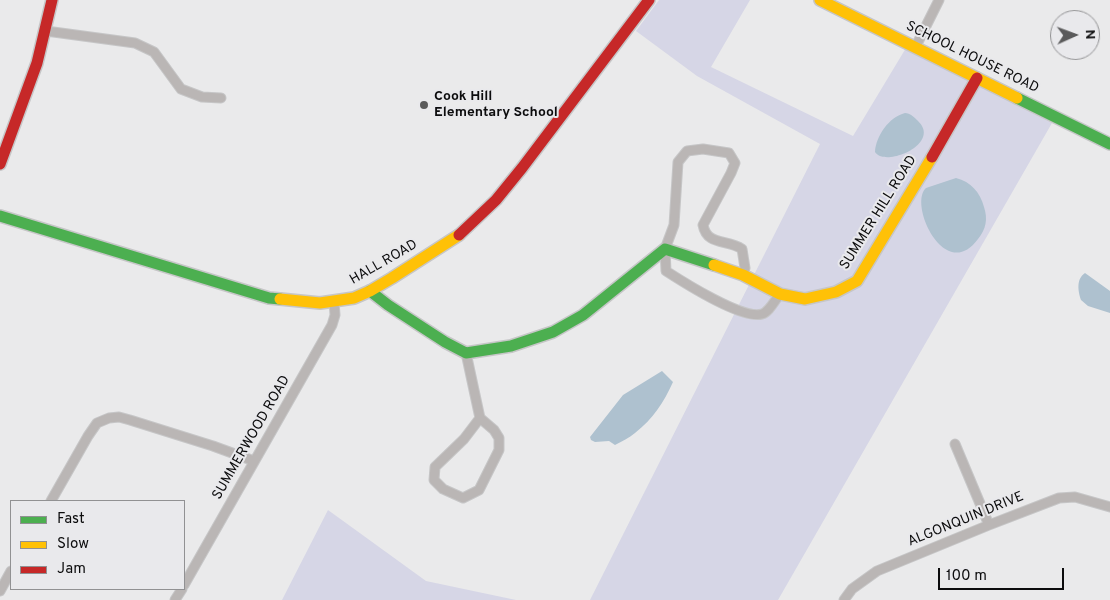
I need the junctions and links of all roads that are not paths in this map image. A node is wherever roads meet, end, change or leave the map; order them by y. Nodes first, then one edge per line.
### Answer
1 (52, 0) edge
2 (649, 0) edge
3 (820, 0) edge
4 (939, 0) edge
5 (46, 31) junction
6 (915, 48) junction
7 (977, 78) junction
8 (221, 98) dead end
9 (1110, 144) edge
10 (0, 164) edge
11 (0, 216) edge
12 (665, 249) junction
13 (743, 275) junction
14 (370, 291) junction
15 (780, 294) junction
16 (334, 302) junction
17 (466, 353) junction
18 (480, 418) junction
19 (955, 444) dead end
20 (254, 461) junction
21 (52, 500) edge
22 (1110, 508) edge
23 (989, 524) junction
24 (10, 573) edge
25 (185, 584) edge
26 (0, 591) edge
27 (844, 600) edge

1 - 5 street
2 - 14 street, HALL ROAD
3 - 6 street, SCHOOL HOUSE ROAD
4 - 6 street
5 - 8 street
5 - 10 street
6 - 7 street, SCHOOL HOUSE ROAD
7 - 9 street, SCHOOL HOUSE ROAD
7 - 15 street, SUMMER HILL ROAD
11 - 16 street, HALL ROAD
12 - 13 street, SUMMER HILL ROAD
12 - 13 street
12 - 15 street
12 - 17 street
13 - 15 street, SUMMER HILL ROAD
14 - 16 street, HALL ROAD
14 - 17 street
16 - 20 street, SUMMERWOOD ROAD
17 - 18 street
18 - 18 street
19 - 23 street
20 - 21 street
20 - 25 street, SUMMERWOOD ROAD
22 - 23 street, ALGONQUIN DRIVE
23 - 27 street, ALGONQUIN DRIVE
24 - 26 street

